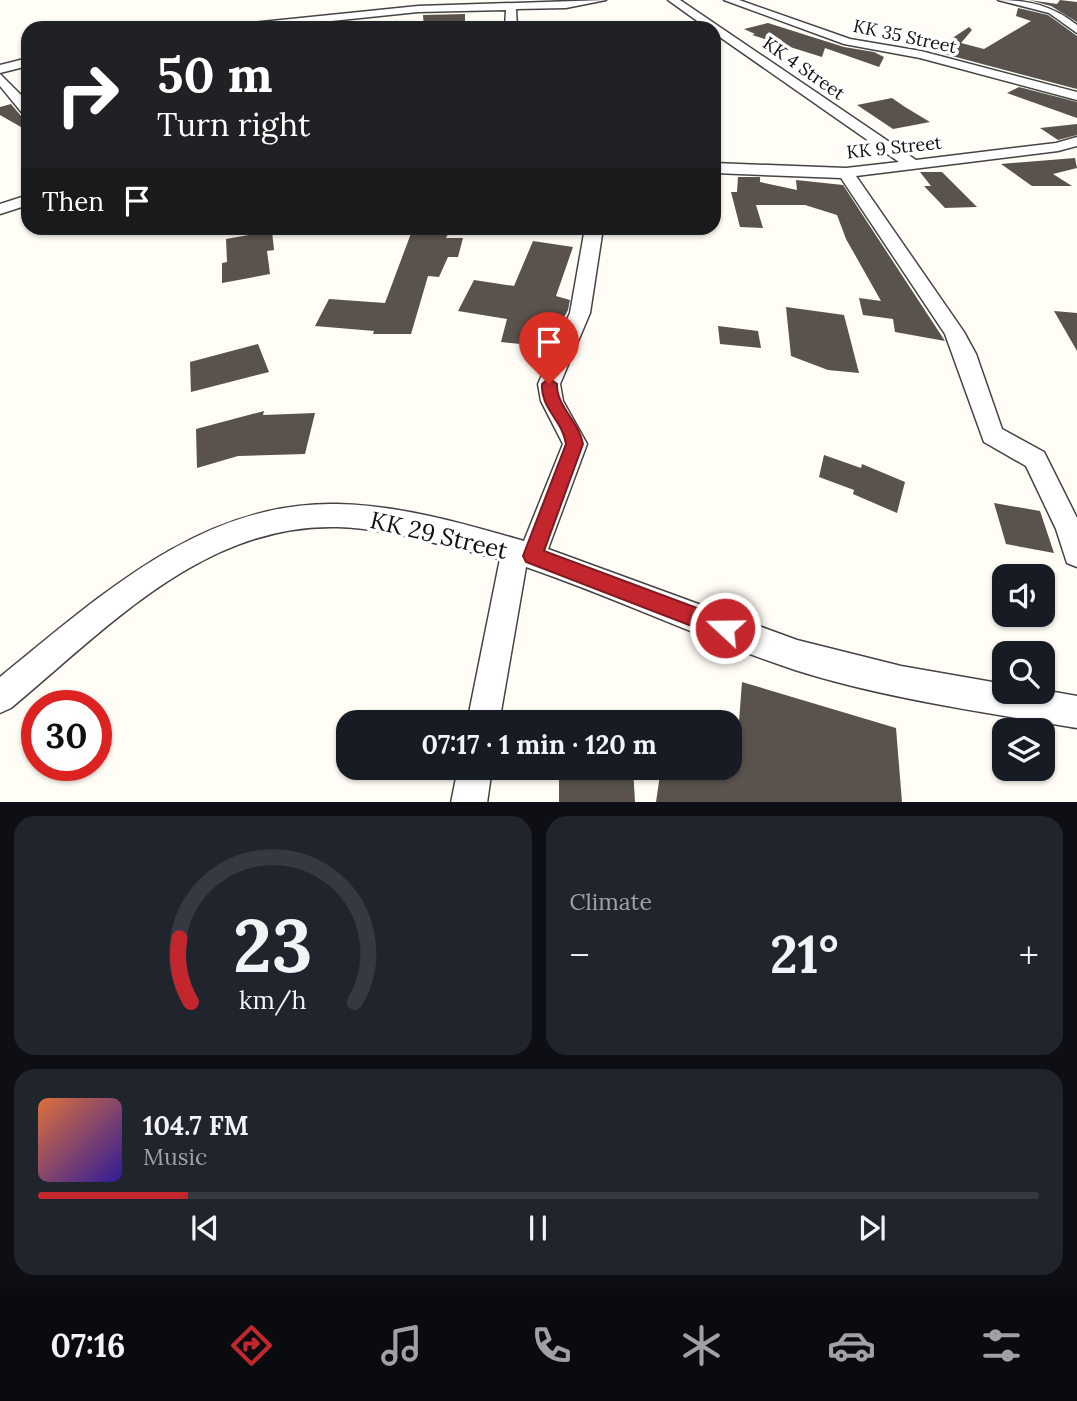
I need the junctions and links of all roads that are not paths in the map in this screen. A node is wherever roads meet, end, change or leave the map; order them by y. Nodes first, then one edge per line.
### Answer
1 (601, 0) edge
2 (673, 0) edge
3 (729, 0) edge
4 (1003, 0) edge
5 (511, 7) junction
6 (1053, 11) junction
7 (1077, 13) edge
8 (300, 21) edge
9 (511, 21) edge
10 (704, 21) edge
11 (1077, 30) edge
12 (721, 33) edge
13 (21, 64) edge
14 (0, 69) edge
15 (0, 78) edge
16 (1077, 96) edge
17 (21, 103) edge
18 (1077, 141) edge
19 (914, 165) junction
20 (721, 168) edge
21 (846, 173) junction
22 (21, 202) edge
23 (0, 209) edge
24 (593, 235) edge
25 (524, 554) junction
26 (1077, 554) edge
27 (0, 697) edge
28 (486, 710) edge
29 (1077, 712) edge
30 (473, 780) edge
31 (469, 802) edge

1 - 5 street
2 - 10 street, KK 4 Street
3 - 16 street, KK 35 Street
4 - 6 street
5 - 8 street
5 - 9 street
6 - 7 street
6 - 11 street
12 - 19 street, KK 4 Street
13 - 14 street
15 - 17 street
18 - 19 street, KK 9 Street
19 - 21 street, KK 9 Street
20 - 21 street, KK 9 Street
21 - 26 street
22 - 23 street
24 - 25 street
25 - 27 street, KK 29 Street
25 - 28 street
25 - 29 street, KK 29 Street
30 - 31 street

